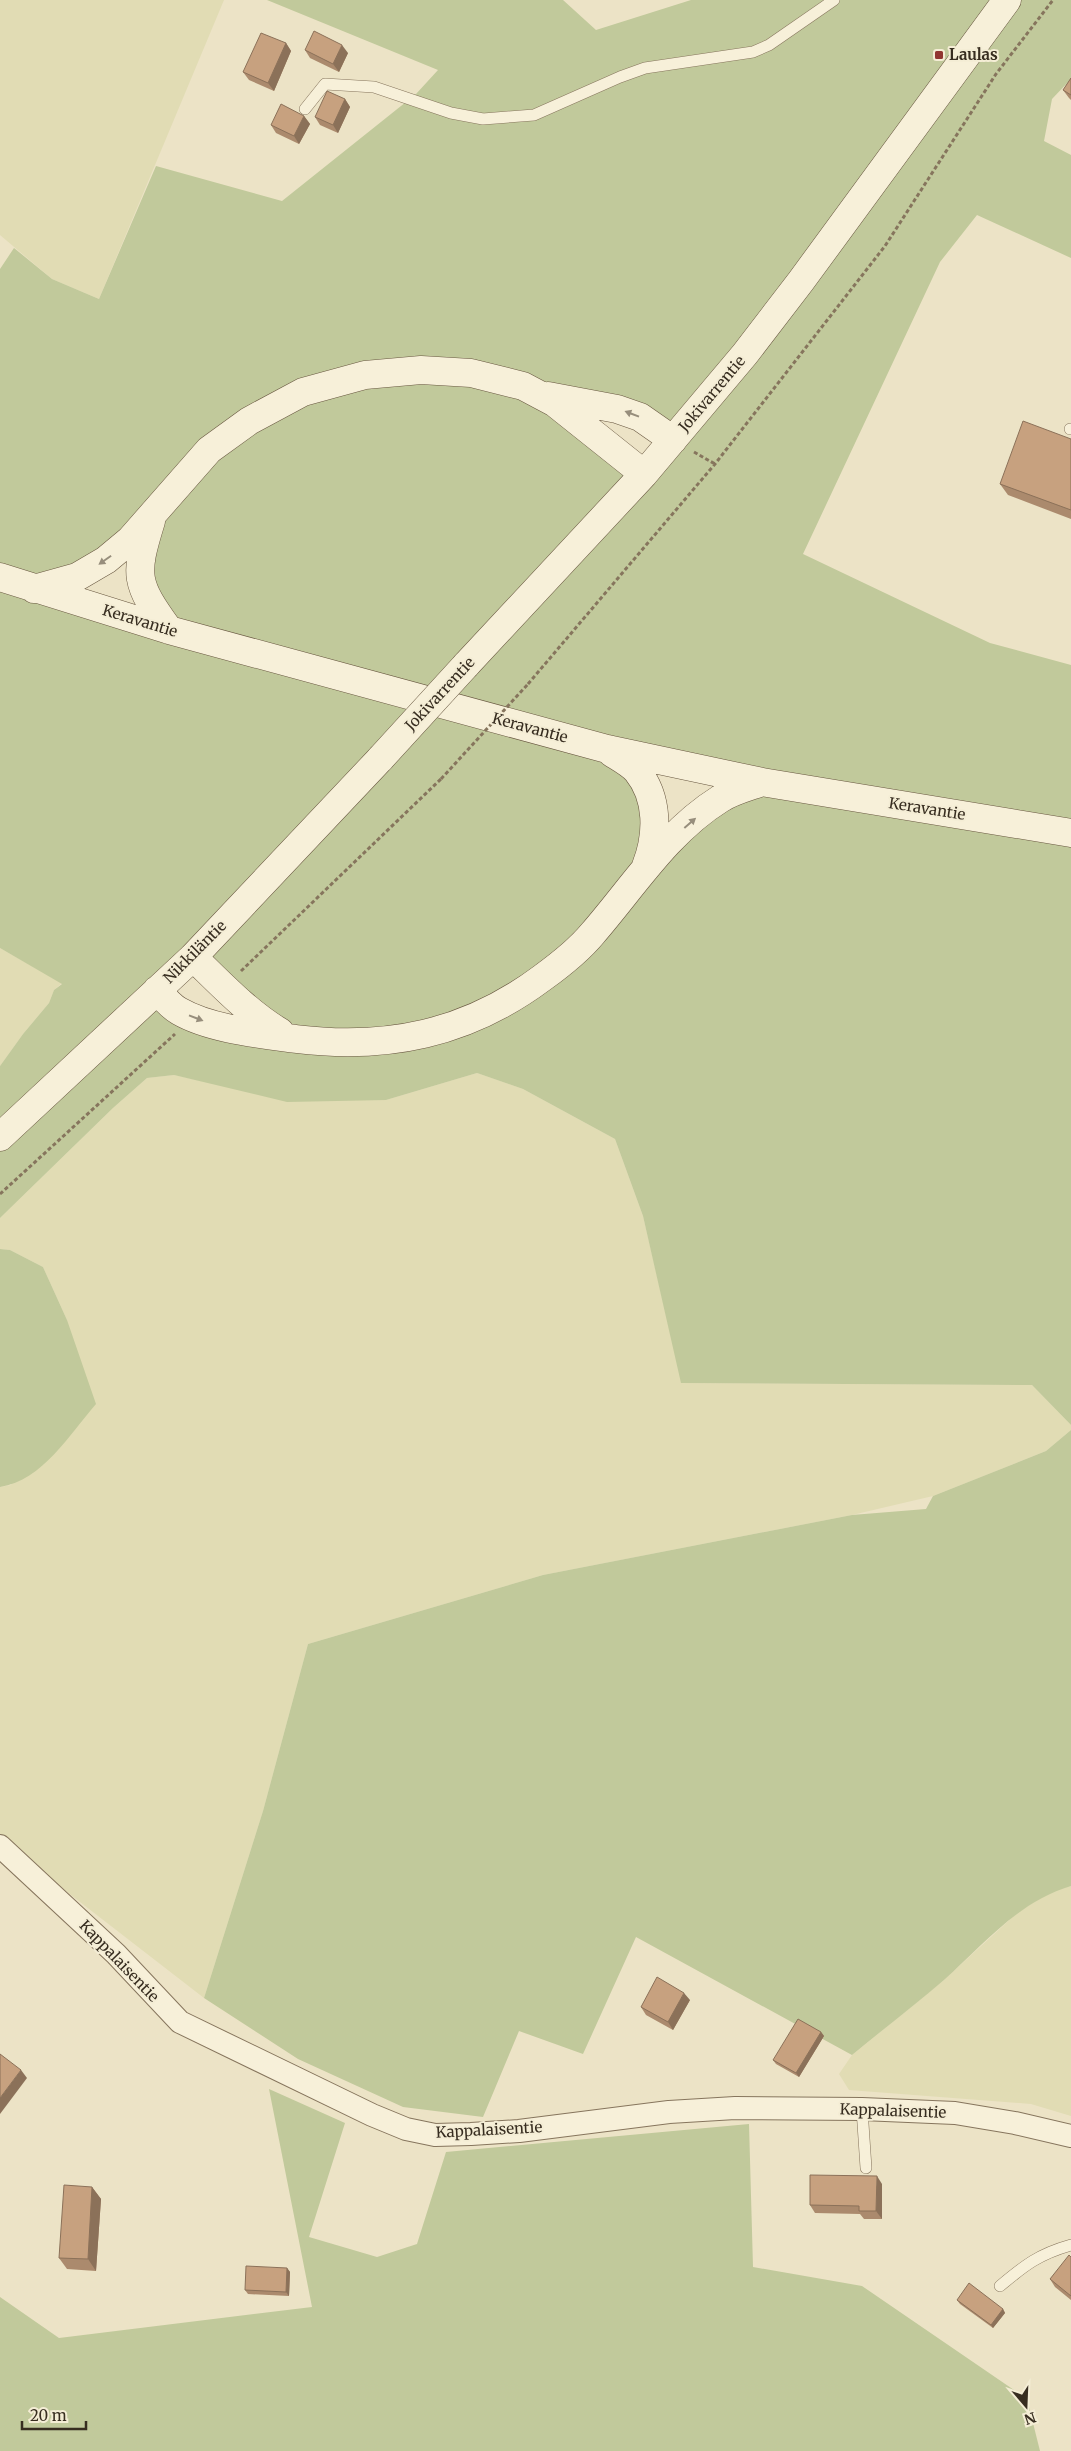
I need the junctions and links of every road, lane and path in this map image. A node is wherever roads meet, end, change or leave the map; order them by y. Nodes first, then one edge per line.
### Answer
1 (834, 0) edge
2 (1007, 0) edge
3 (1053, 0) edge
4 (305, 109) dead end
5 (542, 394) junction
6 (673, 440) junction
7 (644, 474) junction
8 (153, 514) junction
9 (0, 577) edge
10 (34, 589) junction
11 (169, 630) junction
12 (606, 749) junction
13 (380, 758) joint
14 (762, 782) junction
15 (1071, 833) edge
16 (644, 871) junction
17 (193, 957) junction
18 (237, 975) dead end
19 (157, 990) junction
20 (182, 1029) dead end
21 (288, 1038) junction
22 (0, 1137) edge
23 (0, 1194) edge
24 (0, 1846) edge
25 (862, 2109) junction
26 (1071, 2136) edge
27 (866, 2168) dead end
28 (1071, 2245) edge
29 (1000, 2286) dead end

1 - 4 lane
2 - 6 main road, Jokivarrentie
3 - 18 path, bridge
6 -> 5 main road
5 - 7 main road
5 - 8 main road
6 - 7 main road, Jokivarrentie
7 - 13 main road, Jokivarrentie, bridge
8 -> 10 main road
8 - 11 main road
9 - 10 main road, Keravantie
10 - 11 main road, Keravantie
11 - 12 main road, Keravantie
12 - 14 main road, Keravantie
12 - 16 main road
13 - 17 main road, Nikkiläntie
14 - 15 main road, Keravantie
16 -> 14 main road
16 - 21 main road
17 - 19 main road, Nikkiläntie
17 - 21 main road
19 -> 21 main road
19 - 22 main road, Nikkiläntie
20 - 23 path
24 - 25 street, Kappalaisentie
25 - 26 street, Kappalaisentie
25 - 27 lane
28 - 29 lane

